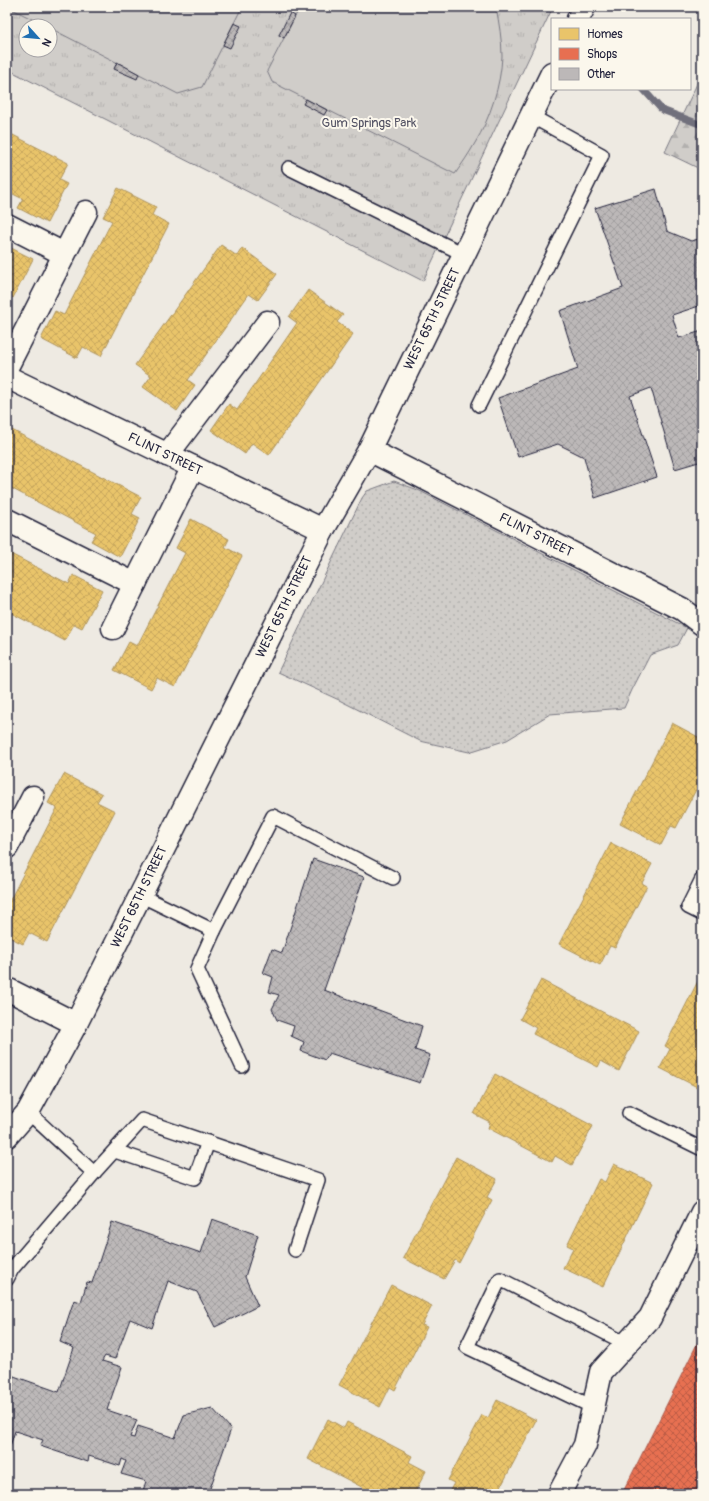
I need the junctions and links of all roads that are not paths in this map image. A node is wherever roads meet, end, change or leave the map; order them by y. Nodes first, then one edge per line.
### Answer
1 (584, 7) edge
2 (578, 18) edge
3 (551, 75) edge
4 (531, 116) junction
5 (289, 168) dead end
6 (86, 212) dead end
7 (7, 225) edge
8 (64, 254) junction
9 (464, 254) junction
10 (268, 322) dead end
11 (7, 367) edge
12 (7, 377) edge
13 (479, 405) dead end
14 (368, 450) junction
15 (167, 455) junction
16 (193, 467) junction
17 (7, 520) edge
18 (323, 530) junction
19 (135, 584) junction
20 (702, 624) edge
21 (113, 628) dead end
22 (33, 797) dead end
23 (8, 843) edge
24 (393, 878) dead end
25 (702, 879) edge
26 (140, 895) junction
27 (702, 914) edge
28 (214, 931) junction
29 (7, 989) edge
30 (76, 1024) junction
31 (242, 1066) dead end
32 (28, 1112) junction
33 (629, 1113) dead end
34 (7, 1136) edge
35 (208, 1142) junction
36 (702, 1149) edge
37 (115, 1151) junction
38 (94, 1173) junction
39 (702, 1212) edge
40 (295, 1250) dead end
41 (7, 1279) edge
42 (627, 1344) junction
43 (593, 1407) junction
44 (559, 1494) edge

1 - 2 street
3 - 4 street, WEST 65TH STREET
4 - 9 street, WEST 65TH STREET
4 - 13 lane
5 - 9 lane
6 - 8 street
7 - 8 street
8 - 11 street
9 - 14 street, WEST 65TH STREET
10 - 15 street
12 - 15 street, FLINT STREET
14 - 18 street, WEST 65TH STREET
14 - 20 street, FLINT STREET
15 - 16 street, FLINT STREET
16 - 18 street, FLINT STREET
16 - 19 street
17 - 19 street
18 - 26 street, WEST 65TH STREET
19 - 21 street
22 - 23 street
24 - 28 lane
25 - 27 lane
26 - 28 lane
26 - 30 street, WEST 65TH STREET
28 - 31 lane
29 - 30 street
30 - 32 street, WEST 65TH STREET
32 - 34 street, WEST 65TH STREET
32 - 38 lane
33 - 36 lane
35 - 37 lane
35 - 37 lane
35 - 40 lane
37 - 38 lane
38 - 41 lane
39 - 42 street
42 - 43 street
42 - 43 lane
43 - 44 street

